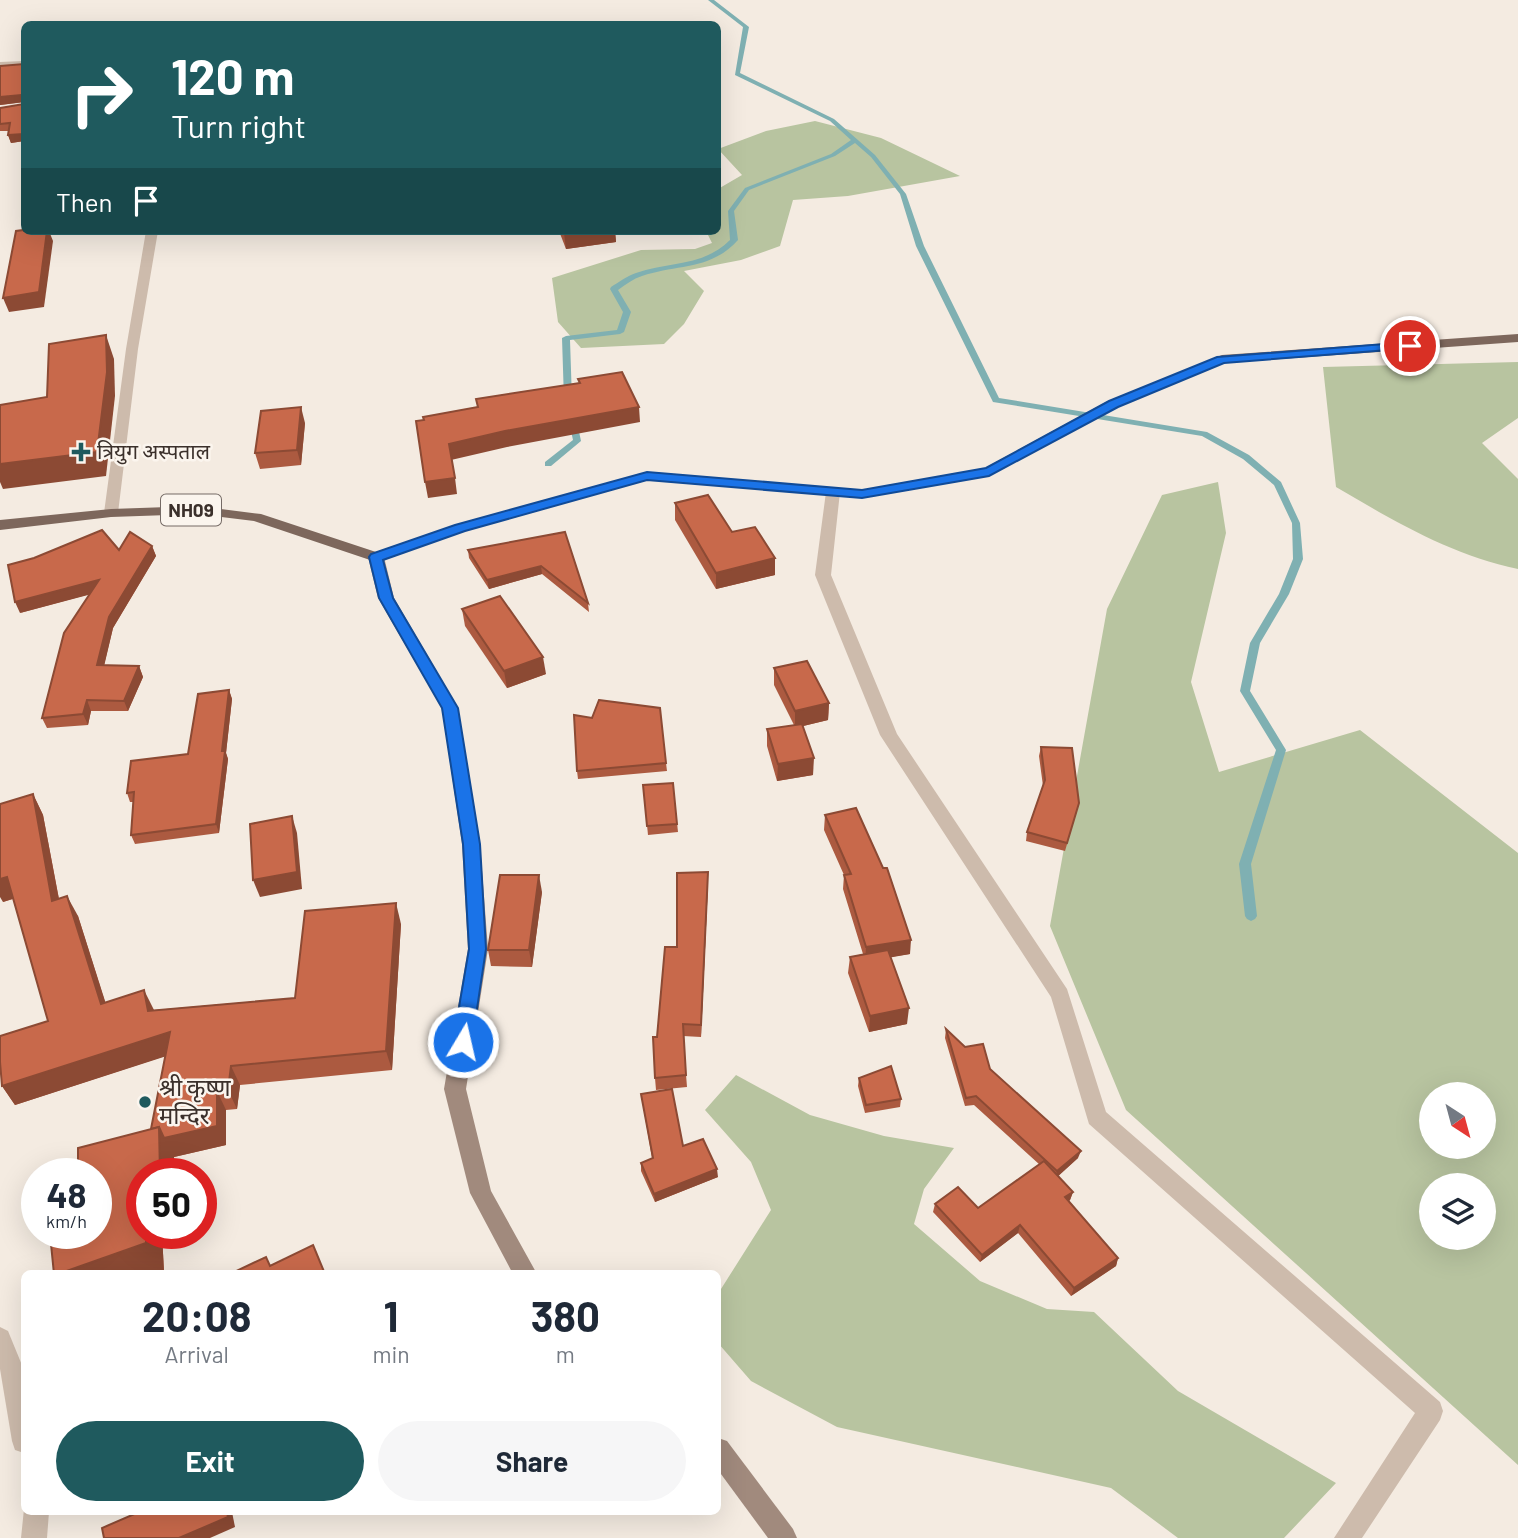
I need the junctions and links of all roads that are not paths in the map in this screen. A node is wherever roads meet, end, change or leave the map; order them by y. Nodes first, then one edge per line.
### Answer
1 (21, 64) edge
2 (0, 65) edge
3 (151, 235) edge
4 (1518, 338) edge
5 (833, 492) junction
6 (111, 513) junction
7 (0, 525) edge
8 (376, 557) junction
9 (523, 1270) edge
10 (0, 1339) edge
11 (21, 1422) edge
12 (721, 1454) edge
13 (36, 1515) edge
14 (34, 1538) edge
15 (784, 1538) edge
16 (1347, 1538) edge

1 - 2 street
3 - 6 street
4 - 5 main road
5 - 8 main road
5 - 16 street
6 - 7 main road, NH09
6 - 8 main road, NH09
8 - 9 main road
10 - 11 street
12 - 15 main road
13 - 14 street

